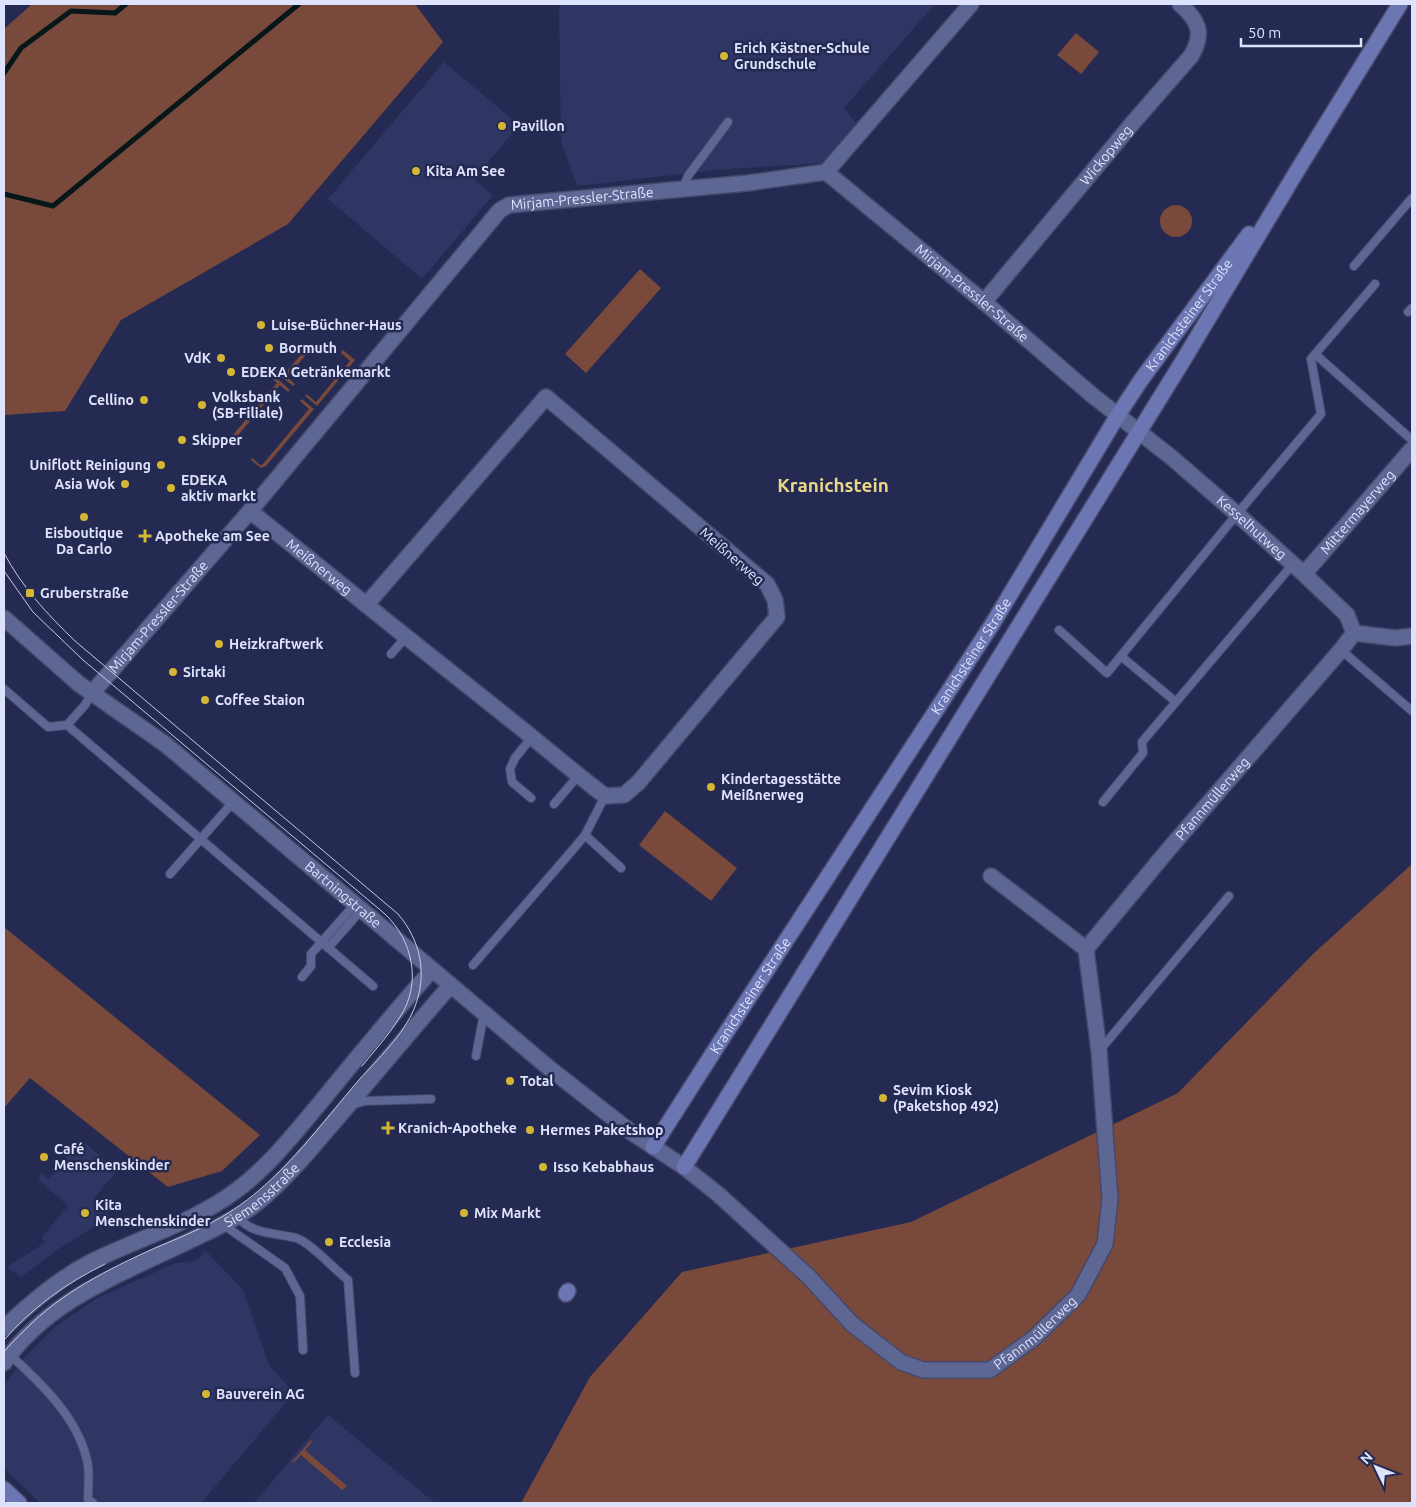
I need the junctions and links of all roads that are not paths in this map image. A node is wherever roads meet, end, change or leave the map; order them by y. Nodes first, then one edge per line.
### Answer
1 (971, 4) edge
2 (1180, 4) edge
3 (1400, 4) edge
4 (728, 122) dead end
5 (1297, 171) junction
6 (826, 172) junction
7 (682, 189) junction
8 (1412, 198) edge
9 (1354, 266) dead end
10 (1375, 284) dead end
11 (984, 302) junction
12 (1315, 354) junction
13 (1118, 415) junction
14 (1139, 431) junction
15 (1412, 440) edge
16 (1412, 449) edge
17 (250, 511) junction
18 (1237, 514) junction
19 (1298, 569) junction
20 (366, 604) junction
21 (4, 618) edge
22 (1059, 630) dead end
23 (1354, 632) junction
24 (1412, 636) edge
25 (406, 637) junction
26 (1341, 650) junction
27 (391, 654) dead end
28 (1122, 657) junction
29 (4, 689) edge
30 (92, 693) junction
31 (1176, 702) junction
32 (1412, 711) edge
33 (67, 725) junction
34 (532, 737) junction
35 (578, 776) junction
36 (605, 796) junction
37 (531, 798) dead end
38 (234, 801) junction
39 (1103, 802) dead end
40 (554, 804) dead end
41 (585, 835) junction
42 (201, 839) junction
43 (621, 868) dead end
44 (170, 874) dead end
45 (991, 876) dead end
46 (1229, 896) dead end
47 (359, 906) junction
48 (325, 946) junction
49 (1086, 949) junction
50 (473, 965) dead end
51 (432, 970) junction
52 (302, 976) dead end
53 (451, 985) junction
54 (373, 986) dead end
55 (484, 1013) junction
56 (1099, 1051) junction
57 (476, 1056) dead end
58 (431, 1099) dead end
59 (347, 1106) junction
60 (653, 1147) junction
61 (684, 1167) junction
62 (231, 1220) junction
63 (4, 1328) edge
64 (303, 1350) dead end
65 (7, 1359) edge
66 (355, 1373) dead end
67 (4, 1489) edge
68 (19, 1503) edge
69 (93, 1503) edge

1 - 6 street
2 - 11 street, Wickopweg
3 - 5 main road, Kranichsteiner Straße
4 - 7 lane
5 - 13 main road, Kranichsteiner Straße
5 - 14 main road, Kranichsteiner Straße
6 - 7 street, Mirjam-Pressler-Straße
6 - 11 street, Mirjam-Pressler-Straße
7 - 17 street, Mirjam-Pressler-Straße
8 - 9 lane
10 - 12 lane
11 - 13 street, Mirjam-Pressler-Straße
12 - 15 lane
12 - 18 lane
13 - 14 street, Mirjam-Pressler-Straße
13 - 60 main road, Kranichsteiner Straße
14 - 18 street, Kesselhutweg
14 - 61 main road, Kranichsteiner Straße
16 - 19 street, Mittermayerweg
17 - 20 street, Meißnerweg
17 - 30 street, Mirjam-Pressler-Straße
18 - 19 street, Kesselhutweg
18 - 28 lane
19 - 23 street, Kesselhutweg
19 - 31 lane
20 - 25 street, Meißnerweg
20 - 36 street, Meißnerweg
21 - 30 street, Bartningstraße
22 - 28 lane
23 - 24 street
23 - 26 street, Pfannmüllerweg
25 - 27 lane
25 - 34 street, Meißnerweg
26 - 32 lane
26 - 49 street, Pfannmüllerweg
28 - 31 lane
29 - 33 lane
30 - 33 lane
30 - 38 street, Bartningstraße
31 - 39 lane
33 - 42 lane
34 - 35 street, Meißnerweg
34 - 37 lane
35 - 36 street, Meißnerweg
35 - 40 lane
36 - 41 lane
38 - 42 lane
38 - 47 street, Bartningstraße
41 - 43 lane
41 - 50 lane
42 - 44 lane
42 - 48 lane
45 - 49 street
46 - 56 lane
47 - 48 lane
47 - 51 street, Bartningstraße
48 - 52 lane
48 - 54 lane
49 - 56 street, Pfannmüllerweg
51 - 53 street, Bartningstraße
51 - 63 street, Siemensstraße
53 - 55 street, Bartningstraße
53 - 59 street, Siemensstraße
55 - 57 lane
55 - 60 street, Bartningstraße
56 - 61 street, Pfannmüllerweg
58 - 59 lane
59 - 62 street, Siemensstraße
60 - 61 street, Bartningstraße
62 - 64 lane
62 - 65 street, Siemensstraße
62 - 66 lane
65 - 69 lane
67 - 68 main road

